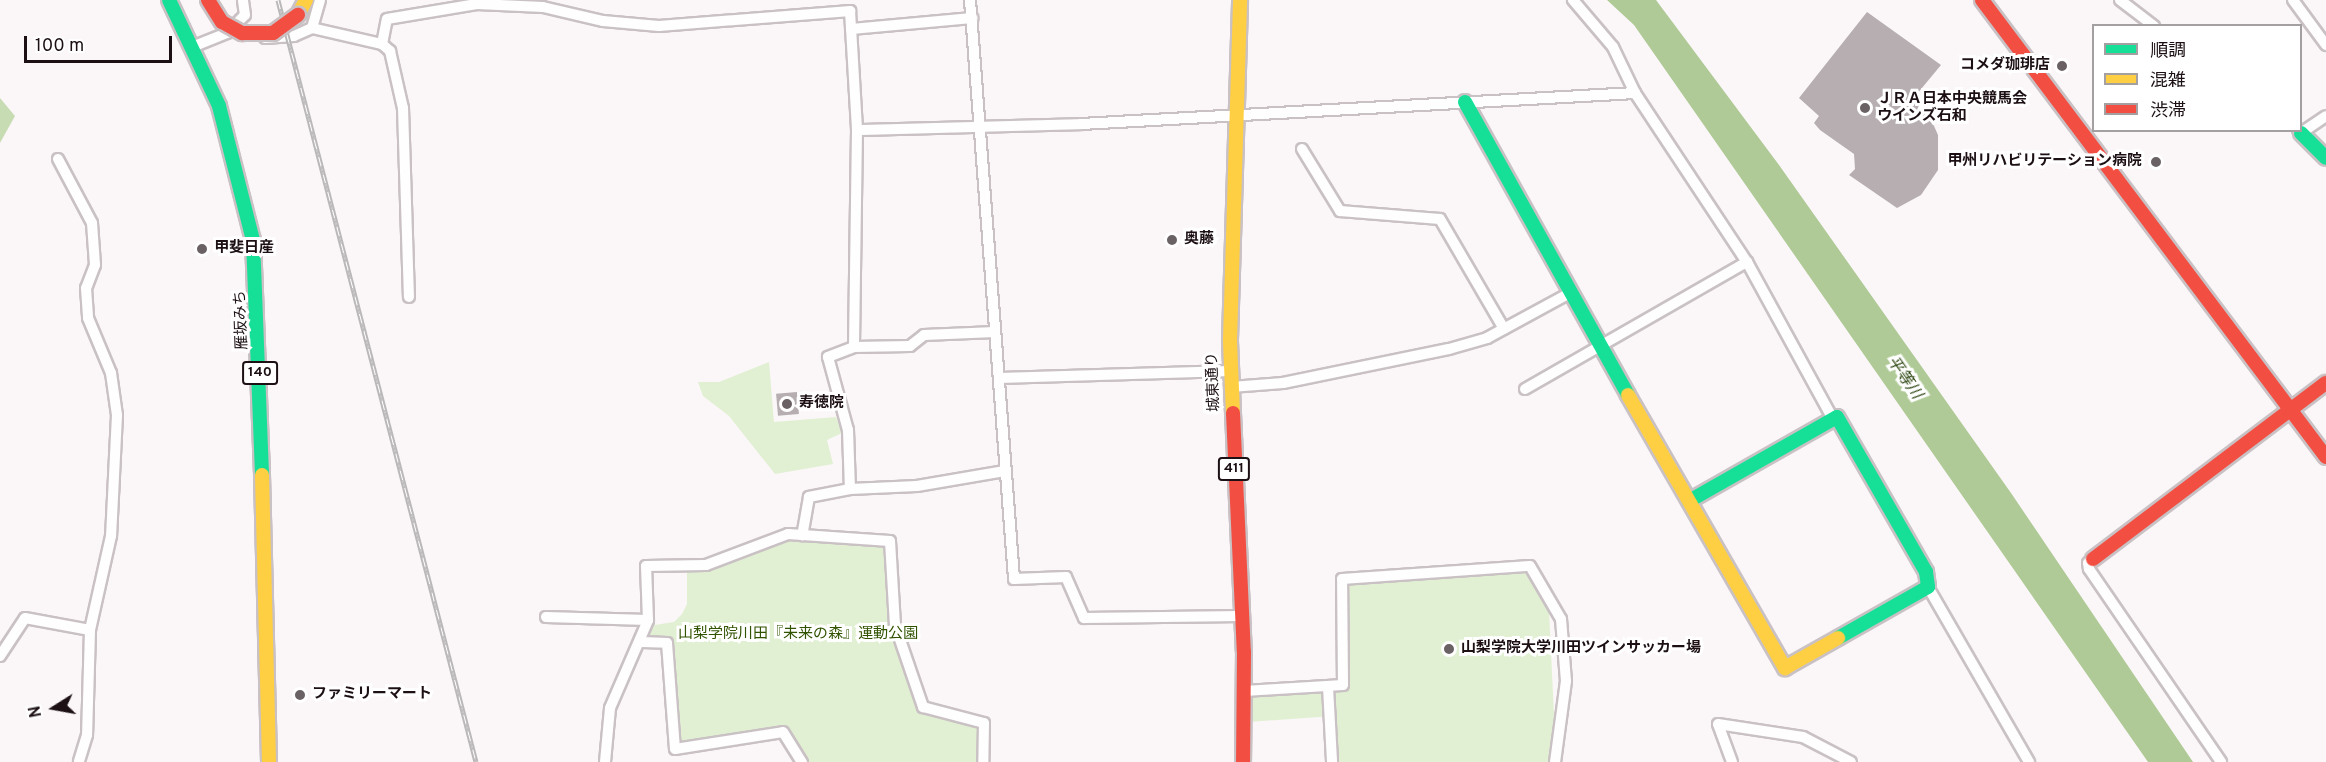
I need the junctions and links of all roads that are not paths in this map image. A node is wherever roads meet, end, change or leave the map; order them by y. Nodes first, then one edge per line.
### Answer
1 (169, 0) edge
2 (208, 0) edge
3 (243, 0) edge
4 (306, 0) edge
5 (320, 0) edge
6 (970, 0) edge
7 (1240, 0) edge
8 (1573, 0) edge
9 (1982, 0) edge
10 (2121, 0) edge
11 (2293, 0) edge
12 (973, 18) junction
13 (2151, 24) edge
14 (312, 28) junction
15 (851, 29) junction
16 (227, 33) junction
17 (382, 44) junction
18 (2326, 45) edge
19 (192, 46) junction
20 (1635, 93) junction
21 (1465, 102) junction
22 (1235, 114) junction
23 (2326, 116) edge
24 (981, 127) junction
25 (857, 130) junction
26 (2302, 131) edge
27 (2300, 132) edge
28 (1302, 149) dead end
29 (2326, 158) edge
30 (58, 159) dead end
31 (1746, 262) junction
32 (1570, 293) junction
33 (409, 297) dead end
34 (1504, 329) junction
35 (995, 332) junction
36 (1600, 346) junction
37 (854, 347) junction
38 (1231, 371) junction
39 (999, 378) junction
40 (2326, 383) edge
41 (1231, 387) junction
42 (1525, 389) dead end
43 (2291, 411) junction
44 (1832, 417) junction
45 (2326, 457) edge
46 (1005, 471) junction
47 (850, 489) junction
48 (1689, 501) junction
49 (802, 535) junction
50 (2093, 559) joint
51 (1928, 587) junction
52 (1242, 616) junction
53 (546, 617) dead end
54 (648, 620) junction
55 (90, 630) junction
56 (642, 642) junction
57 (0, 656) edge
58 (1328, 687) junction
59 (1244, 691) junction
60 (79, 762) edge
61 (269, 762) edge
62 (605, 762) edge
63 (802, 762) edge
64 (983, 762) edge
65 (1243, 762) edge
66 (1332, 762) edge
67 (1556, 762) edge
68 (1732, 762) edge
69 (1851, 762) edge
70 (2029, 762) edge
71 (2222, 762) edge

1 - 19 main road, 雁坂みち / 140
2 - 4 main road, bridge
3 - 16 street
5 - 14 street
6 - 12 street
7 - 22 main road, 城東通り / 411
8 - 20 street
9 - 43 main road
10 - 13 street
11 - 18 street
12 - 15 street
12 - 24 street
14 - 16 street
14 - 17 street
15 - 17 street
15 - 25 street
16 - 19 street
17 - 33 street
19 - 61 main road, 雁坂みち / 140
20 - 21 street
20 - 31 street
21 - 22 street
21 - 32 main road
22 - 24 street
22 - 38 main road, 城東通り / 411
23 - 26 street
24 - 25 street
24 - 35 street
25 - 37 street
27 - 29 main road
28 - 34 street
30 - 55 street
31 - 36 street
31 - 44 street
32 - 34 street
32 - 36 main road
34 - 41 street
35 - 37 street
35 - 39 street
36 - 42 street
36 - 48 main road
37 - 47 street
38 - 39 street
38 - 41 main road, 城東通り / 411
39 - 46 street
40 - 43 main road
41 - 52 main road, 城東通り / 411
43 - 45 main road
43 - 50 main road
44 - 48 main road
44 - 51 main road
46 - 47 street
46 - 52 street
47 - 49 street
48 - 51 main road
49 - 54 street
49 - 64 street
50 - 71 street
51 - 70 street
52 - 59 main road, 城東通り / 411
53 - 54 street
54 - 56 street
55 - 57 street
55 - 60 street
56 - 62 street
56 - 63 street
58 - 59 street
58 - 66 street
58 - 67 street
59 - 65 main road, 城東通り / 411
68 - 69 street

